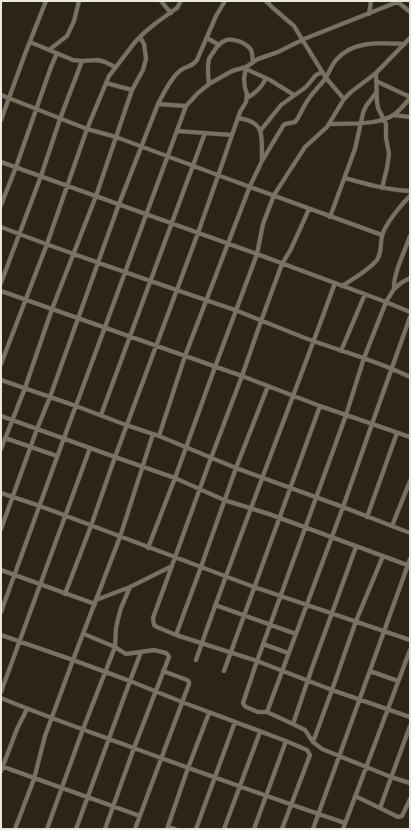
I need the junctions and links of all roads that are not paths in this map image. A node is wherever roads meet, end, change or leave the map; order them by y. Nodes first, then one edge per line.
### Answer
1 (46, 1) edge
2 (79, 1) edge
3 (161, 1) edge
4 (181, 1) edge
5 (225, 1) edge
6 (266, 1) edge
7 (371, 1) edge
8 (399, 1) edge
9 (410, 12) edge
10 (170, 13) junction
11 (369, 14) junction
12 (140, 37) junction
13 (207, 38) junction
14 (410, 38) edge
15 (302, 40) junction
16 (30, 42) junction
17 (405, 44) junction
18 (219, 46) junction
19 (49, 50) junction
20 (57, 53) junction
21 (82, 61) junction
22 (253, 62) junction
23 (115, 67) junction
24 (246, 68) junction
25 (322, 72) junction
26 (376, 73) junction
27 (266, 78) junction
28 (326, 78) junction
29 (376, 81) junction
30 (106, 83) junction
31 (209, 84) junction
32 (132, 90) junction
33 (376, 93) junction
34 (294, 95) junction
35 (1, 96) edge
36 (410, 97) edge
37 (9, 98) junction
38 (247, 98) junction
39 (344, 99) junction
40 (158, 104) junction
41 (186, 106) junction
42 (36, 109) junction
43 (394, 115) junction
44 (410, 117) edge
45 (238, 118) junction
46 (60, 119) junction
47 (384, 119) junction
48 (1, 120) edge
49 (360, 123) junction
50 (330, 124) junction
51 (87, 129) junction
52 (261, 130) junction
53 (177, 131) junction
54 (205, 133) junction
55 (232, 134) junction
56 (116, 137) junction
57 (141, 146) junction
58 (168, 156) junction
59 (262, 161) junction
60 (1, 162) edge
61 (193, 166) junction
62 (16, 167) junction
63 (41, 176) junction
64 (218, 176) junction
65 (345, 178) junction
66 (67, 185) junction
67 (250, 186) junction
68 (382, 188) junction
69 (410, 191) edge
70 (274, 195) junction
71 (96, 196) junction
72 (410, 196) edge
73 (119, 204) junction
74 (1, 205) edge
75 (309, 209) junction
76 (146, 214) junction
77 (330, 216) junction
78 (172, 224) junction
79 (1, 227) edge
80 (198, 233) junction
81 (19, 234) junction
82 (382, 235) junction
83 (410, 236) edge
84 (47, 244) junction
85 (228, 244) junction
86 (74, 254) junction
87 (257, 254) junction
88 (98, 262) junction
89 (282, 264) junction
90 (125, 272) junction
91 (410, 278) edge
92 (150, 281) junction
93 (1, 282) edge
94 (335, 283) junction
95 (342, 286) junction
96 (394, 289) junction
97 (176, 290) junction
98 (1, 291) edge
99 (365, 294) junction
100 (25, 300) junction
101 (206, 300) junction
102 (386, 302) junction
103 (52, 310) junction
104 (236, 311) junction
105 (410, 312) edge
106 (78, 318) junction
107 (410, 318) edge
108 (261, 321) junction
109 (105, 328) junction
110 (130, 337) junction
111 (314, 341) junction
112 (156, 346) junction
113 (341, 351) junction
114 (185, 356) junction
115 (364, 358) junction
116 (1, 364) edge
117 (215, 367) junction
118 (392, 368) junction
119 (242, 376) junction
120 (410, 377) edge
121 (1, 380) edge
122 (268, 386) junction
123 (25, 388) junction
124 (294, 396) junction
125 (50, 397) junction
126 (76, 406) junction
127 (320, 406) junction
128 (101, 415) junction
129 (346, 415) junction
130 (1, 416) edge
131 (13, 420) junction
132 (372, 424) junction
133 (126, 425) junction
134 (37, 429) junction
135 (398, 433) junction
136 (154, 434) junction
137 (159, 436) junction
138 (410, 437) edge
139 (5, 438) junction
140 (64, 438) junction
141 (30, 447) junction
142 (186, 447) junction
143 (90, 448) junction
144 (1, 449) edge
145 (57, 456) junction
146 (115, 457) junction
147 (211, 458) junction
148 (143, 468) junction
149 (236, 468) junction
150 (175, 478) junction
151 (262, 478) junction
152 (410, 481) edge
153 (290, 488) junction
154 (200, 489) junction
155 (1, 493) edge
156 (12, 497) junction
157 (317, 498) junction
158 (224, 500) junction
159 (40, 506) junction
160 (343, 507) junction
161 (251, 508) junction
162 (64, 516) junction
163 (367, 517) junction
164 (280, 518) junction
165 (91, 526) junction
166 (392, 526) junction
167 (306, 528) junction
168 (1, 529) edge
169 (410, 533) edge
170 (120, 537) junction
171 (332, 538) junction
172 (356, 547) junction
173 (148, 548) junction
174 (383, 556) junction
175 (176, 557) junction
176 (410, 559) edge
177 (172, 566) junction
178 (409, 566) edge
179 (201, 567) junction
180 (1, 570) edge
181 (14, 575) junction
182 (226, 576) junction
183 (40, 584) junction
184 (130, 587) junction
185 (254, 587) junction
186 (65, 594) junction
187 (280, 596) junction
188 (95, 602) junction
189 (216, 604) junction
190 (306, 605) junction
191 (1, 612) edge
192 (332, 613) junction
193 (244, 615) junction
194 (356, 621) junction
195 (270, 624) junction
196 (384, 630) junction
197 (84, 634) junction
198 (176, 634) junction
199 (296, 634) junction
200 (1, 635) edge
201 (410, 640) edge
202 (19, 641) junction
203 (202, 642) junction
204 (263, 644) junction
205 (115, 647) junction
206 (410, 650) edge
207 (142, 652) junction
208 (231, 652) junction
209 (288, 653) junction
210 (73, 660) junction
211 (196, 660) dead end
212 (257, 661) junction
213 (282, 670) junction
214 (163, 671) junction
215 (224, 671) dead end
216 (370, 671) junction
217 (105, 672) junction
218 (130, 681) junction
219 (308, 681) junction
220 (398, 681) junction
221 (332, 690) junction
222 (155, 691) junction
223 (1, 692) edge
224 (1, 698) edge
225 (360, 700) junction
226 (182, 702) junction
227 (27, 709) junction
228 (388, 710) junction
229 (267, 712) junction
230 (209, 713) junction
231 (410, 717) edge
232 (52, 718) junction
233 (235, 722) junction
234 (293, 724) junction
235 (410, 726) edge
236 (83, 729) junction
237 (260, 732) junction
238 (109, 739) junction
239 (286, 741) junction
240 (313, 742) junction
241 (134, 748) junction
242 (339, 756) junction
243 (161, 758) junction
244 (366, 767) junction
245 (2, 768) edge
246 (188, 768) junction
247 (215, 777) junction
248 (391, 777) junction
249 (34, 779) junction
250 (410, 784) edge
251 (240, 786) junction
252 (62, 788) junction
253 (266, 796) junction
254 (355, 796) junction
255 (87, 797) junction
256 (410, 799) edge
257 (291, 805) junction
258 (113, 807) junction
259 (380, 808) junction
260 (318, 814) junction
261 (140, 816) junction
262 (345, 823) junction
263 (168, 828) edge
264 (15, 829) edge
265 (47, 829) edge
266 (76, 829) edge
267 (105, 829) edge
268 (137, 829) edge
269 (175, 829) edge
270 (196, 829) edge
271 (224, 829) edge
272 (254, 829) edge
273 (282, 829) edge
274 (313, 829) edge
275 (343, 829) edge

1 - 16 street
2 - 19 street
3 - 10 street
4 - 10 street
5 - 13 street
6 - 15 street
7 - 11 street
8 - 9 street
8 - 11 street
10 - 12 street
11 - 15 street
12 - 23 street
12 - 32 street
13 - 18 street
13 - 40 street
14 - 17 street
15 - 22 street
15 - 25 street
16 - 19 street
16 - 37 street
17 - 26 street
17 - 28 street
18 - 22 street
18 - 31 street
19 - 20 street
20 - 21 street
20 - 42 street
21 - 23 street
21 - 46 street
22 - 24 street
23 - 30 street
24 - 27 street
24 - 31 street
24 - 38 street
25 - 28 street
25 - 34 street
26 - 29 street
26 - 39 street
27 - 34 street
27 - 38 street
28 - 39 street
28 - 59 street
29 - 33 street
29 - 36 street
30 - 32 street
30 - 51 street
31 - 41 street
32 - 56 street
33 - 47 street
33 - 49 street
34 - 52 street
35 - 37 street
36 - 43 street
37 - 42 street
37 - 48 street
38 - 45 street
39 - 50 street
40 - 41 street
40 - 57 street
41 - 53 street
42 - 46 street
42 - 62 street
43 - 44 street
43 - 47 street
45 - 52 street
45 - 55 street
46 - 51 street
46 - 63 street
47 - 49 street
47 - 68 street
49 - 50 street
49 - 65 street
50 - 70 street
51 - 56 street
51 - 66 street
52 - 59 street
53 - 54 street
53 - 58 street
54 - 55 street
54 - 61 street
55 - 64 street
56 - 57 street
56 - 71 street
57 - 58 street
57 - 73 street
58 - 61 street
58 - 76 street
59 - 67 street
60 - 62 street
61 - 64 street
61 - 78 street
62 - 63 street
62 - 74 street
63 - 66 street
63 - 81 street
64 - 67 street
64 - 80 street
65 - 68 street
65 - 77 street
66 - 71 street
66 - 84 street
67 - 70 street
67 - 85 street
68 - 69 street
70 - 75 street
70 - 87 street
71 - 73 street
71 - 86 street
72 - 82 street
73 - 76 street
73 - 88 street
75 - 77 street
75 - 89 street
76 - 78 street
76 - 90 street
77 - 82 street
78 - 80 street
78 - 92 street
79 - 81 street
80 - 85 street
80 - 97 street
81 - 84 street
81 - 93 street
82 - 95 street
83 - 96 street
84 - 86 street
84 - 100 street
85 - 87 street
85 - 101 street
86 - 88 street
86 - 103 street
87 - 89 street
87 - 104 street
88 - 90 street
88 - 106 street
89 - 94 street
89 - 108 street
90 - 92 street
90 - 109 street
91 - 96 street
92 - 97 street
92 - 110 street
94 - 95 street
94 - 111 street
95 - 99 street
96 - 102 street
97 - 101 street
97 - 112 street
98 - 100 street
99 - 102 street
99 - 113 street
100 - 103 street
100 - 116 street
101 - 104 street
101 - 114 street
102 - 105 street
102 - 115 street
103 - 106 street
103 - 123 street
104 - 108 street
104 - 117 street
106 - 109 street
106 - 125 street
107 - 118 street
108 - 111 street
108 - 119 street
109 - 110 street
109 - 126 street
110 - 112 street
110 - 128 street
111 - 113 street
111 - 124 street
112 - 114 street
112 - 133 street
113 - 115 street
114 - 117 street
114 - 137 street
115 - 118 street
115 - 129 street
117 - 119 street
117 - 142 street
118 - 120 street
118 - 132 street
119 - 122 street
119 - 147 street
121 - 123 street
122 - 124 street
122 - 149 street
123 - 125 street
123 - 131 street
124 - 127 street
124 - 151 street
125 - 126 street
125 - 134 street
126 - 128 street
126 - 140 street
127 - 129 street
127 - 153 street
128 - 133 street
129 - 132 street
129 - 157 street
130 - 131 street
131 - 134 street
131 - 139 street
132 - 135 street
132 - 160 street
133 - 136 street
133 - 146 street
134 - 140 street
134 - 141 street
135 - 138 street
135 - 163 street
136 - 137 street
136 - 148 street
137 - 142 street
139 - 141 street
139 - 144 street
140 - 143 street
140 - 145 street
141 - 145 street
141 - 156 street
142 - 147 street
142 - 150 street
143 - 146 street
143 - 162 street
145 - 159 street
146 - 148 street
146 - 165 street
147 - 149 street
147 - 154 street
148 - 150 street
148 - 170 street
149 - 151 street
149 - 158 street
150 - 154 street
150 - 173 street
151 - 153 street
151 - 161 street
152 - 166 street
153 - 157 street
153 - 164 street
154 - 158 street
154 - 175 street
155 - 156 street
156 - 159 street
156 - 168 street
157 - 160 street
157 - 167 street
158 - 161 street
158 - 179 street
159 - 162 street
159 - 181 street
160 - 163 street
160 - 171 street
161 - 164 street
161 - 182 street
162 - 165 street
162 - 183 street
163 - 166 street
164 - 167 street
164 - 185 street
165 - 170 street
165 - 186 street
166 - 169 street
167 - 171 street
167 - 187 street
170 - 173 street
170 - 188 street
171 - 172 street
171 - 190 street
172 - 174 street
172 - 192 street
173 - 175 street
174 - 178 street
174 - 194 street
175 - 177 street
175 - 179 street
176 - 178 street
177 - 184 street
177 - 198 street
178 - 196 street
179 - 182 street
179 - 198 street
180 - 181 street
181 - 183 street
181 - 191 street
182 - 185 street
182 - 189 street
183 - 186 street
183 - 202 street
184 - 188 street
184 - 205 street
185 - 187 street
185 - 193 street
186 - 188 street
187 - 190 street
187 - 195 street
188 - 197 street
189 - 193 street
189 - 203 street
190 - 192 street
190 - 199 street
192 - 194 street
192 - 219 street
193 - 195 street
193 - 208 street
194 - 196 street
194 - 221 street
195 - 199 street
195 - 204 street
196 - 201 street
196 - 216 street
197 - 205 street
197 - 210 street
198 - 203 street
199 - 209 street
200 - 202 street
202 - 210 street
202 - 223 street
203 - 208 street
203 - 211 street
204 - 209 street
204 - 212 street
205 - 207 street
205 - 217 street
206 - 220 street
207 - 214 street
207 - 218 street
208 - 212 street
208 - 215 street
209 - 213 street
210 - 217 street
210 - 232 street
212 - 213 street
212 - 229 street
213 - 219 street
213 - 229 street
214 - 222 street
214 - 226 street
216 - 220 street
216 - 225 street
217 - 218 street
217 - 236 street
218 - 222 street
218 - 238 street
219 - 221 street
219 - 234 street
220 - 228 street
221 - 225 street
221 - 240 street
222 - 226 street
222 - 241 street
224 - 227 street
225 - 228 street
225 - 242 street
226 - 230 street
226 - 243 street
227 - 232 street
227 - 245 street
228 - 231 street
228 - 244 street
229 - 234 street
230 - 233 street
230 - 246 street
232 - 236 street
232 - 249 street
233 - 237 street
233 - 247 street
234 - 240 street
235 - 248 street
236 - 238 street
236 - 252 street
237 - 239 street
237 - 251 street
238 - 241 street
238 - 255 street
239 - 253 street
239 - 257 street
240 - 242 street
241 - 243 street
241 - 258 street
242 - 244 street
242 - 260 street
243 - 246 street
243 - 261 street
244 - 248 street
244 - 254 street
245 - 249 street
246 - 247 street
246 - 263 street
247 - 251 street
247 - 270 street
248 - 250 street
248 - 259 street
249 - 252 street
249 - 264 street
251 - 253 street
251 - 271 street
252 - 255 street
252 - 265 street
253 - 257 street
253 - 272 street
254 - 259 street
254 - 262 street
255 - 258 street
255 - 266 street
256 - 259 street
257 - 260 street
257 - 273 street
258 - 261 street
258 - 267 street
260 - 262 street
260 - 274 street
261 - 268 street
262 - 275 street
263 - 269 street

